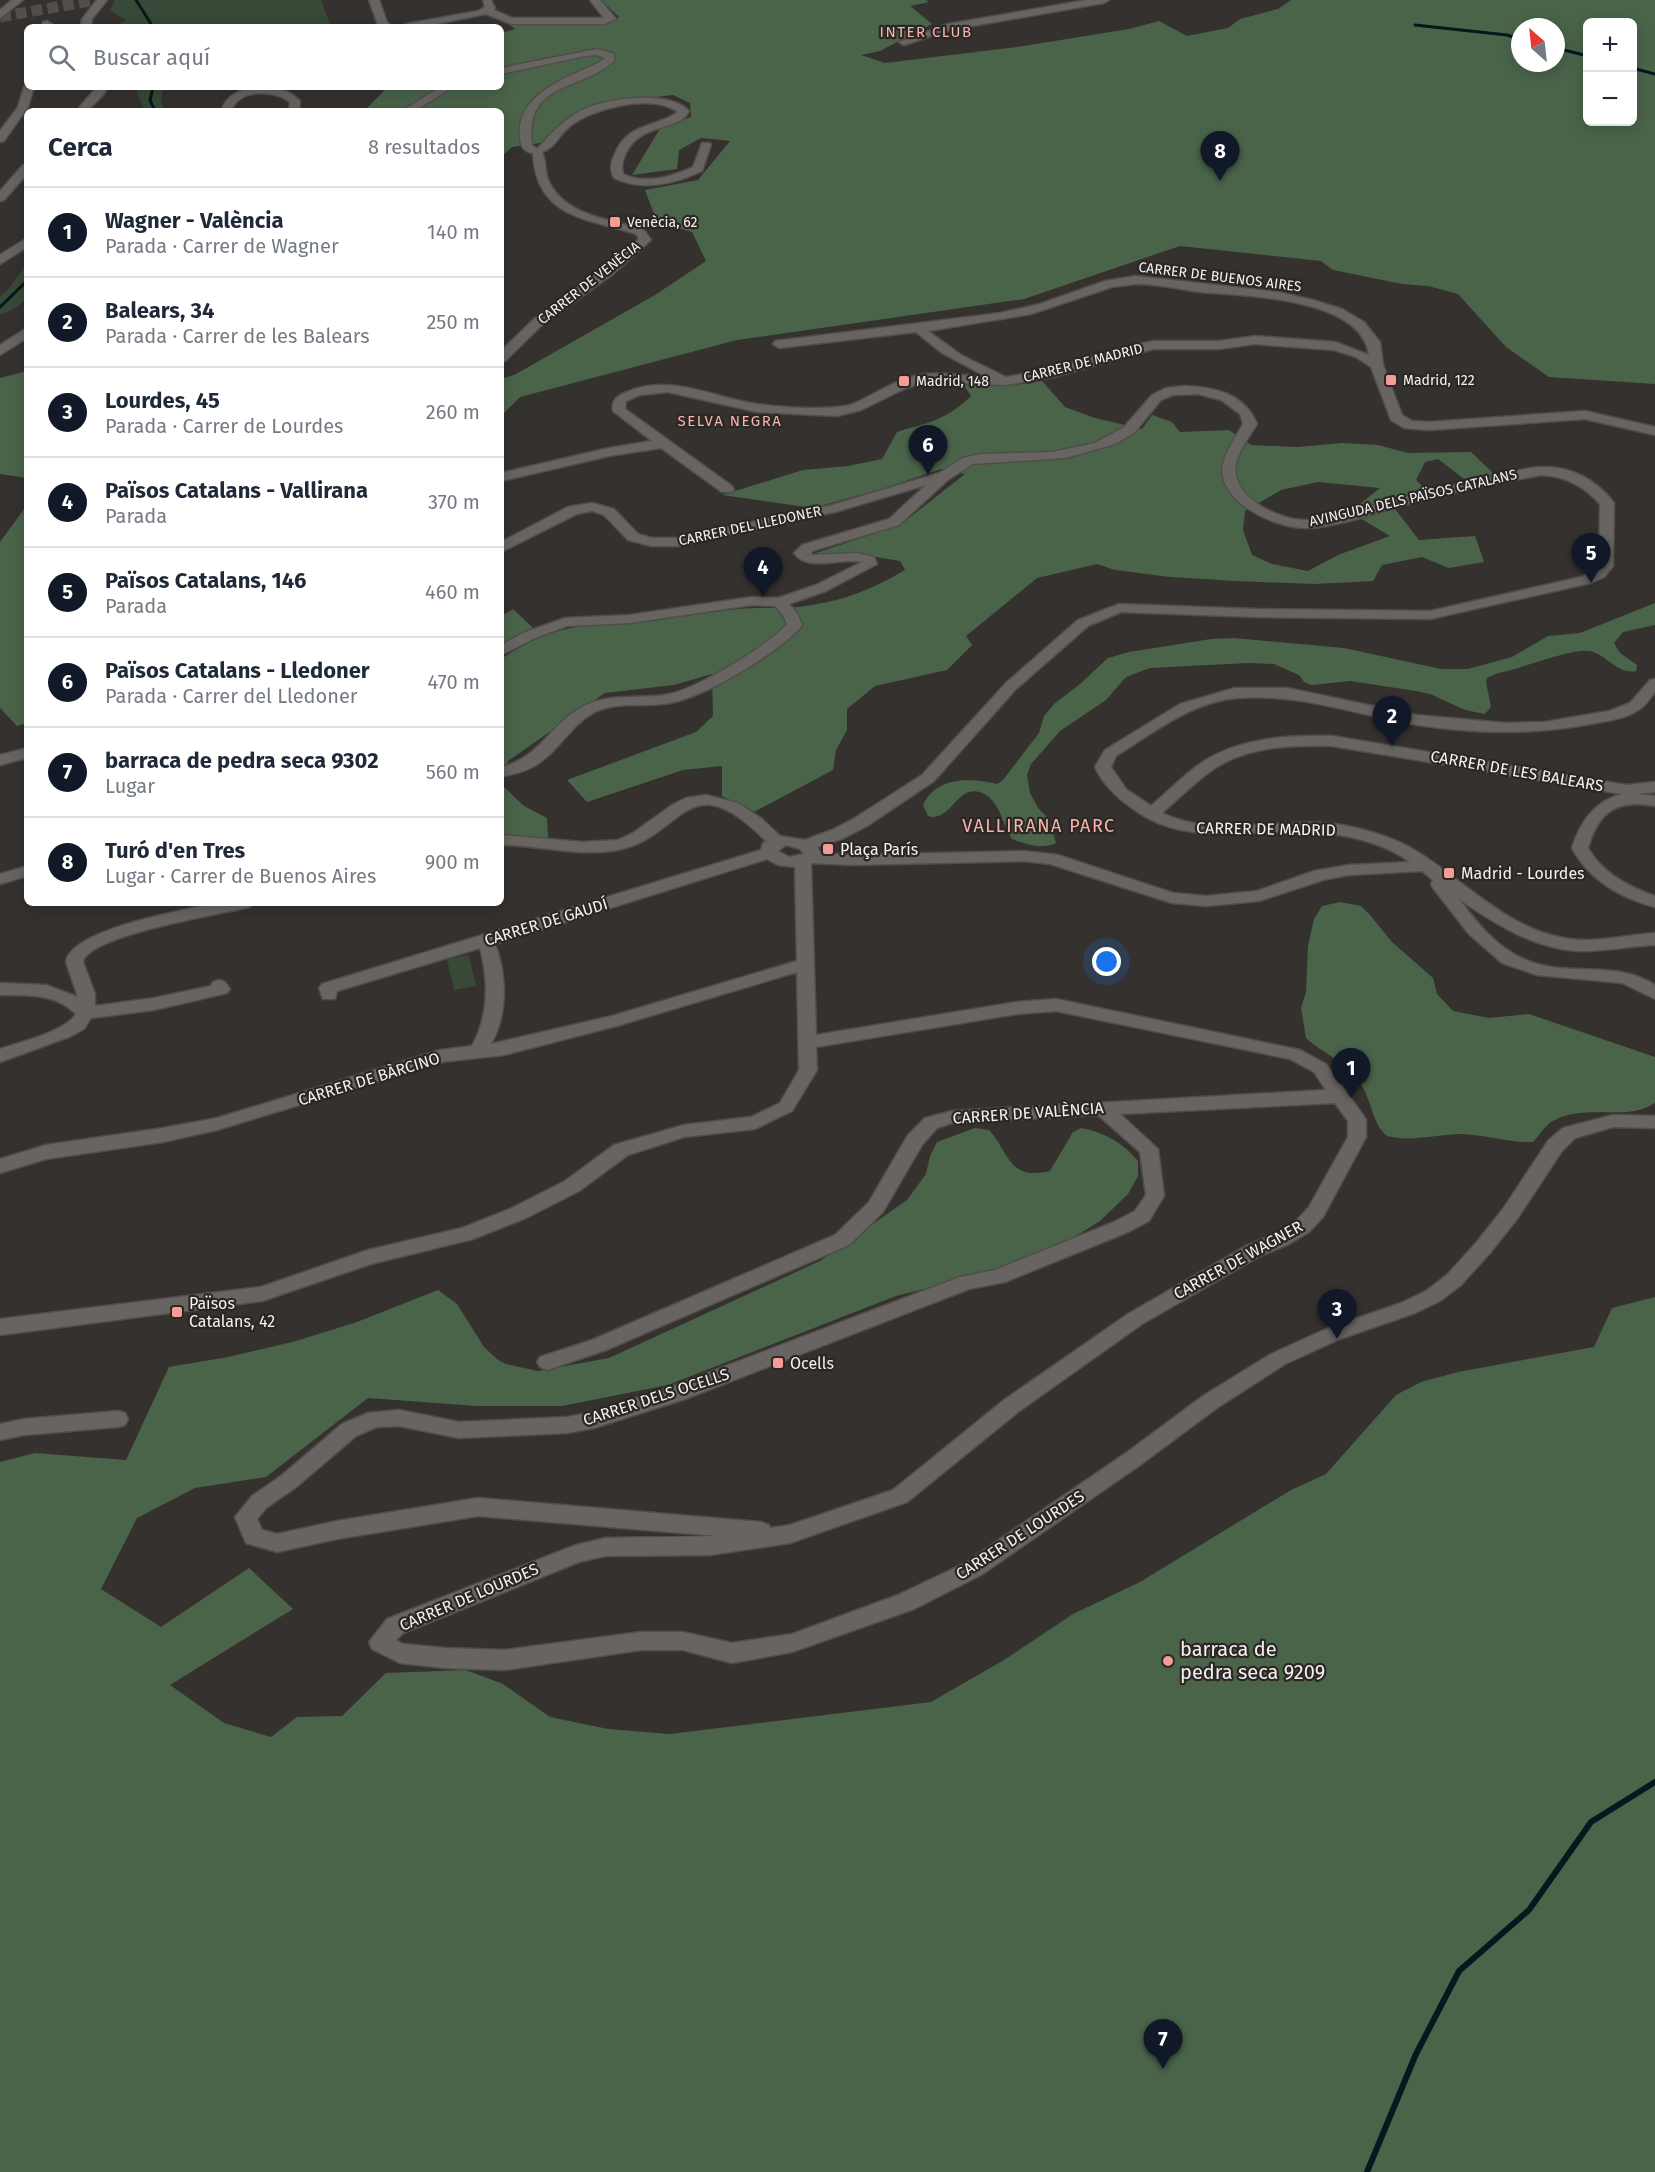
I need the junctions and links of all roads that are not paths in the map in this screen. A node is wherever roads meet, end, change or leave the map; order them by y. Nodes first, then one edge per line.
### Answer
1 (18, 0) edge
2 (102, 0) edge
3 (374, 0) edge
4 (595, 0) edge
5 (1104, 0) edge
6 (486, 5) edge
7 (0, 15) edge
8 (86, 24) edge
9 (383, 24) edge
10 (417, 24) edge
11 (904, 42) dead end
12 (504, 70) edge
13 (28, 90) edge
14 (99, 90) edge
15 (290, 90) edge
16 (443, 90) edge
17 (281, 92) junction
18 (84, 108) edge
19 (226, 108) edge
20 (294, 108) edge
21 (412, 108) edge
22 (0, 139) edge
23 (706, 145) dead end
24 (537, 151) junction
25 (24, 170) edge
26 (0, 198) edge
27 (24, 244) edge
28 (0, 260) edge
29 (918, 327) junction
30 (24, 334) edge
31 (778, 344) dead end
32 (0, 351) edge
33 (504, 355) edge
34 (1377, 365) junction
35 (1006, 381) junction
36 (1655, 431) edge
37 (666, 443) junction
38 (504, 476) edge
39 (944, 476) junction
40 (727, 489) dead end
41 (504, 546) edge
42 (779, 602) junction
43 (504, 649) edge
44 (1655, 683) edge
45 (24, 754) edge
46 (3, 759) edge
47 (504, 771) edge
48 (1655, 787) edge
49 (1622, 794) junction
50 (1655, 801) edge
51 (1150, 814) junction
52 (504, 840) edge
53 (774, 847) junction
54 (807, 854) junction
55 (1425, 866) junction
56 (24, 872) edge
57 (0, 879) edge
58 (1655, 902) edge
59 (230, 906) edge
60 (1655, 939) edge
61 (485, 940) junction
62 (805, 964) junction
63 (219, 986) dead end
64 (0, 989) edge
65 (1655, 993) edge
66 (328, 995) dead end
67 (85, 1013) junction
68 (807, 1042) junction
69 (479, 1051) junction
70 (0, 1056) edge
71 (1341, 1096) junction
72 (1102, 1109) junction
73 (1655, 1122) edge
74 (0, 1166) edge
75 (0, 1327) edge
76 (547, 1362) dead end
77 (118, 1419) dead end
78 (0, 1432) edge
79 (789, 1534) junction

1 - 7 street
2 - 8 street
3 - 9 street
4 - 6 street
5 - 11 street
6 - 10 street
12 - 24 street
13 - 22 street
14 - 18 street
15 - 17 street
16 - 21 street
17 - 19 street
17 - 20 street
23 - 24 street
24 - 33 street, CARRER DE VENÈCIA
25 - 26 street
27 - 28 street
29 - 31 street, CARRER DE BUENOS AIRES
29 - 34 street, CARRER DE BUENOS AIRES
29 - 35 street
30 - 32 street
34 - 35 street, CARRER DE MADRID
34 - 36 street
35 - 37 street, CARRER DE MADRID
37 - 38 street
37 - 40 street, CARRER DE MADRID
39 - 41 street, CARRER DEL LLEDONER
39 - 42 street, AVINGUDA DELS PAÏSOS CATALANS
39 - 54 street, AVINGUDA DELS PAÏSOS CATALANS
42 - 43 street, AVINGUDA DELS PAÏSOS CATALANS
42 - 47 street
44 - 51 street, CARRER DE MADRID
45 - 46 street
48 - 49 street, CARRER DE LES BALEARS
49 - 50 street
49 - 51 street, CARRER DE LES BALEARS
49 - 58 street
51 - 55 street, CARRER DE MADRID
52 - 53 street
53 - 54 street
53 - 61 street, CARRER DE GAUDÍ
54 - 55 street
54 - 62 street
55 - 60 street, CARRER DE MADRID
55 - 65 street
56 - 57 street
59 - 67 street
61 - 66 street, CARRER DE GAUDÍ
61 - 69 street
62 - 68 street
62 - 69 street, CARRER DE BÀRCINO
63 - 67 street
64 - 67 street
67 - 70 street
68 - 71 street, CARRER DE WAGNER
68 - 75 street
69 - 74 street, CARRER DE BÀRCINO
71 - 72 street, CARRER DE VALÈNCIA
71 - 79 street, CARRER DE WAGNER
72 - 76 street, CARRER DE VALÈNCIA
72 - 79 street, CARRER DELS OCELLS
73 - 79 street, CARRER DE LOURDES
77 - 78 street

